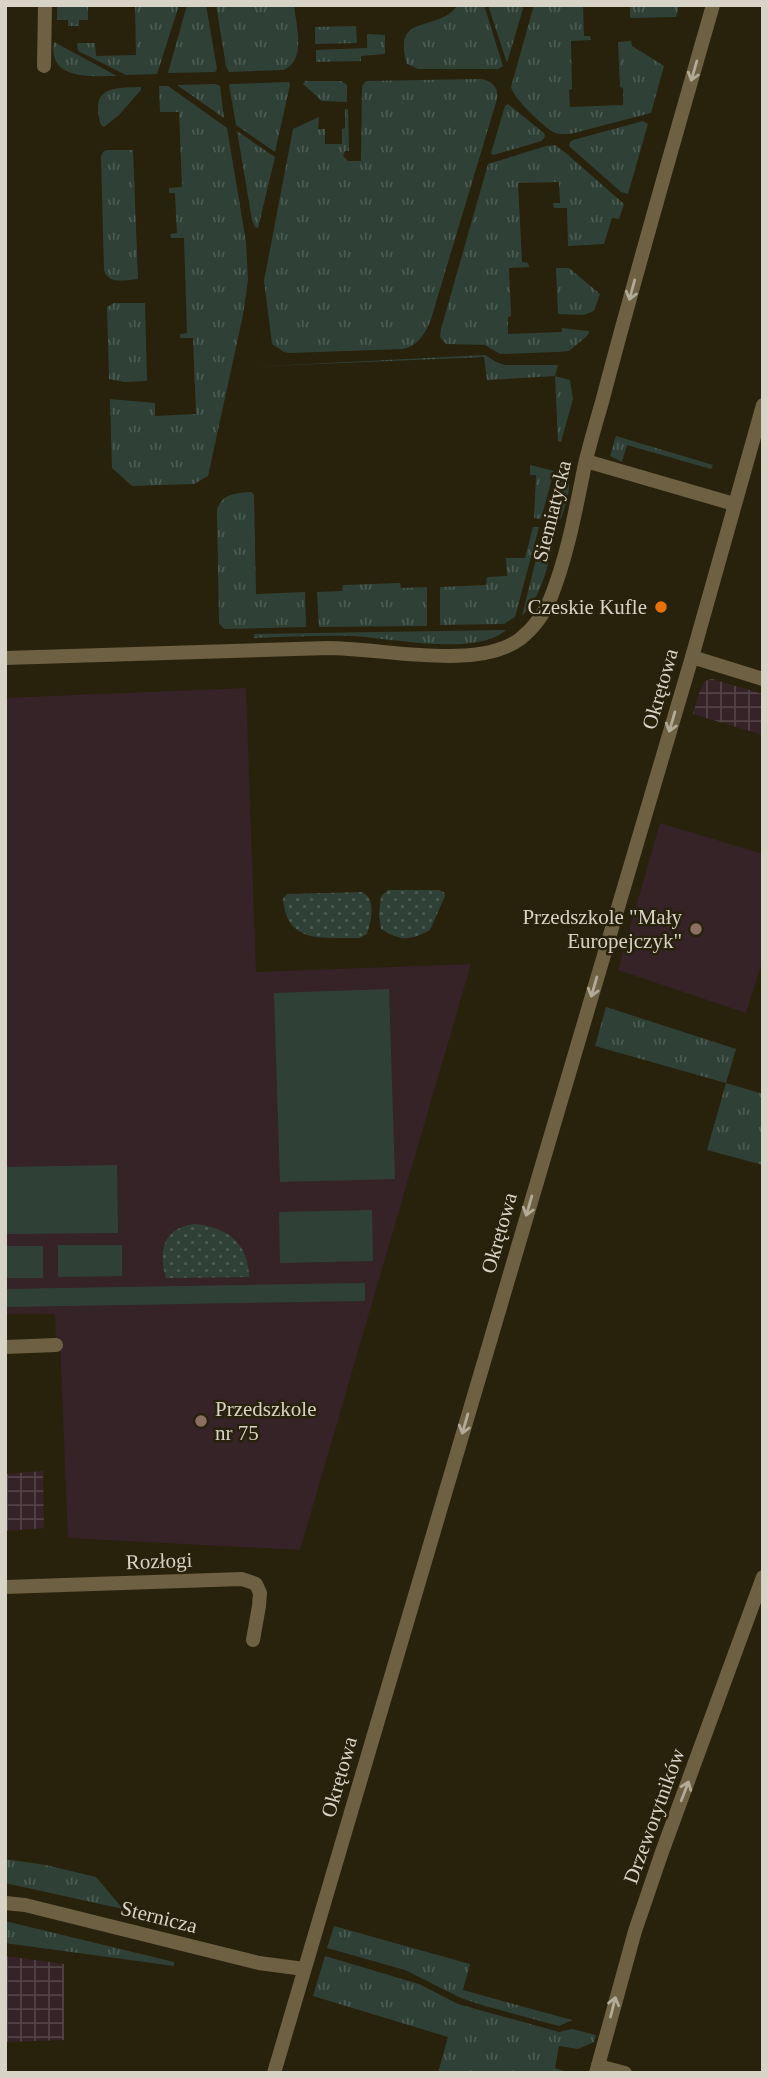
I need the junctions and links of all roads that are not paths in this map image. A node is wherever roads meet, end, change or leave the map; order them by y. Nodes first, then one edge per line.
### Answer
1 (45, 5) edge
2 (713, 5) edge
3 (44, 66) dead end
4 (763, 405) edge
5 (586, 461) junction
6 (734, 504) junction
7 (692, 657) junction
8 (5, 658) edge
9 (763, 678) edge
10 (56, 1345) dead end
11 (5, 1347) edge
12 (763, 1577) edge
13 (5, 1587) edge
14 (253, 1640) dead end
15 (5, 1903) edge
16 (304, 1969) junction
17 (597, 2069) edge
18 (274, 2073) edge
19 (625, 2073) edge

1 - 3 street
2 -> 5 street, Siemiatycka
4 - 6 street, Okrętowa
5 - 6 street
5 - 8 street, Siemiatycka
6 - 7 street, Okrętowa
7 - 9 street
7 -> 16 street, Okrętowa
10 - 11 street
17 -> 12 street, Drzeworytników
13 - 14 street, Rozłogi
15 - 16 street, Sternicza
16 - 18 street, Okrętowa
17 - 19 street

